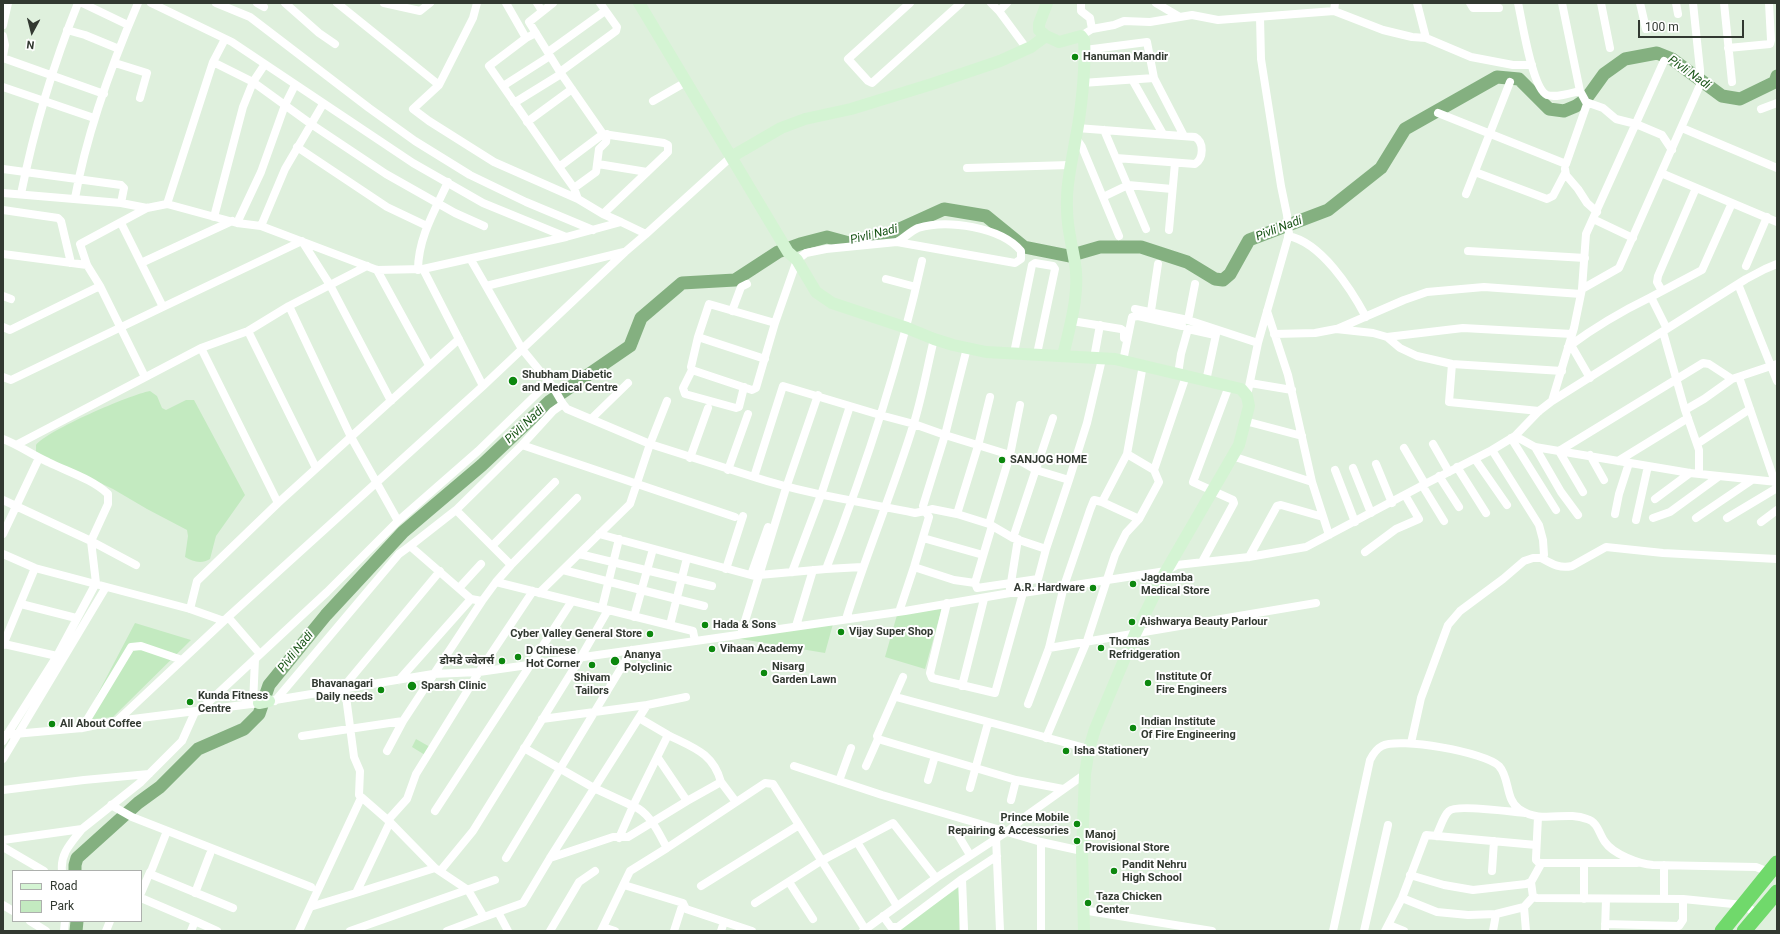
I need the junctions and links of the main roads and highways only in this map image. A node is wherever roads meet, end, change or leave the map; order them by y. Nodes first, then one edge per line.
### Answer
1 (1773, 868) edge
2 (1777, 892) edge
3 (1722, 931) edge
4 (1744, 931) edge

1 - 3 highway
2 - 4 highway

